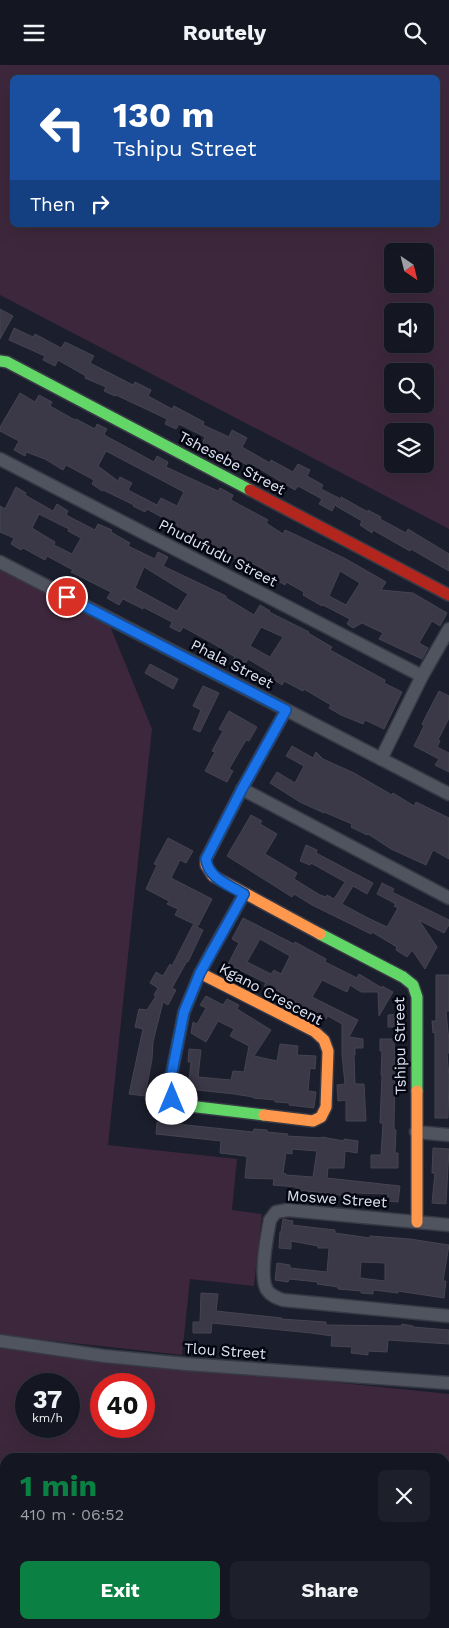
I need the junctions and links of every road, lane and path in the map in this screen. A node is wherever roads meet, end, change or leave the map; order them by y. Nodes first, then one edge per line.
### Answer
1 (0, 361) edge
2 (0, 459) edge
3 (0, 562) edge
4 (449, 595) edge
5 (449, 629) edge
6 (422, 676) junction
7 (286, 710) junction
8 (381, 759) junction
9 (242, 789) junction
10 (449, 794) edge
11 (244, 894) junction
12 (449, 898) edge
13 (200, 973) junction
14 (416, 1133) junction
15 (449, 1135) edge
16 (417, 1222) junction
17 (449, 1225) edge
18 (449, 1316) edge
19 (0, 1341) edge
20 (449, 1383) edge

1 - 4 street, Tshesebe Street
2 - 6 street, Phudufudu Street
3 - 7 street, Phala Street
5 - 6 street
6 - 8 street
7 - 8 street, Phala Street
7 - 9 street
8 - 10 street, Phala Street
9 - 11 street, Tshipu Street
9 - 12 street
11 - 13 street, Kgano Crescent
11 - 14 street, Tshipu Street
13 - 13 street, Kgano Crescent
14 - 15 street
14 - 16 street, Tshipu Street
16 - 17 street, Moswe Street
16 - 18 street, Moswe Street
19 - 20 street, Tlou Street

